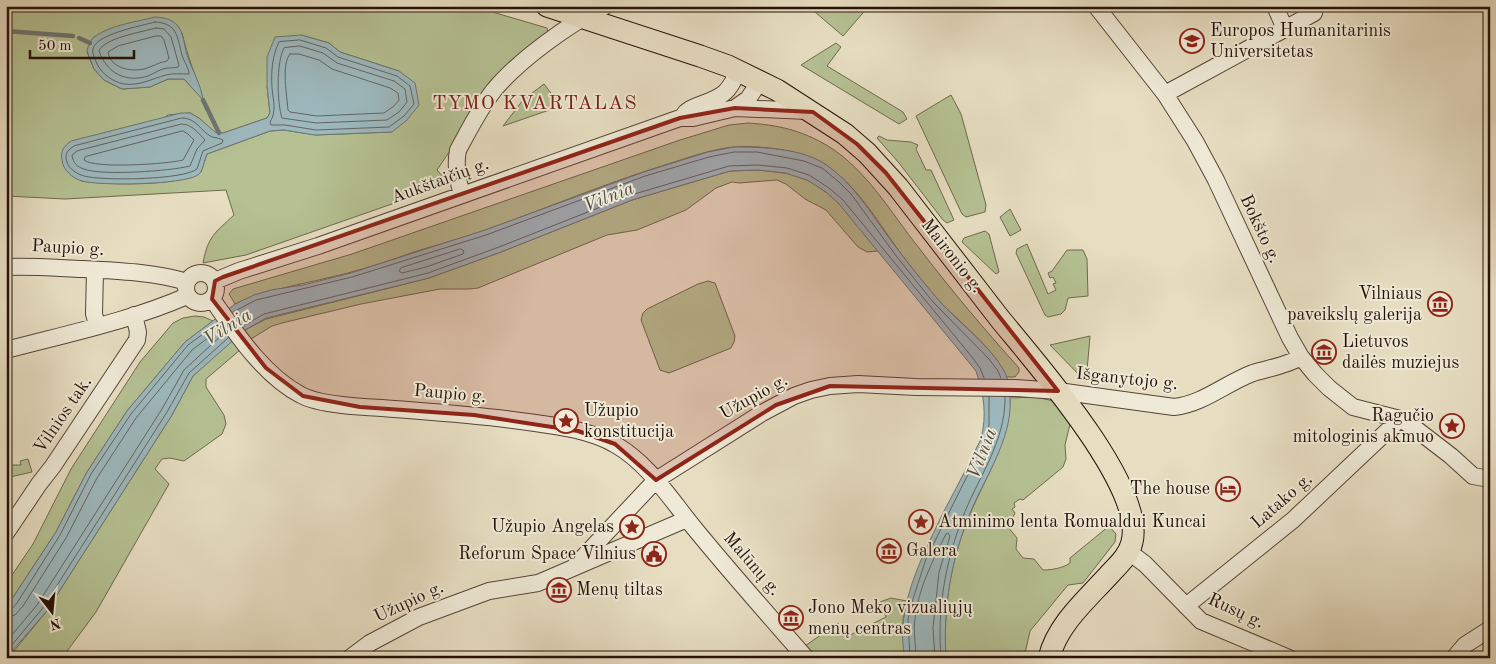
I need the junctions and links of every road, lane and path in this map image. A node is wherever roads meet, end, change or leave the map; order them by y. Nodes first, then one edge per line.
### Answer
1 (547, 6) edge
2 (605, 6) edge
3 (1096, 6) edge
4 (1275, 6) edge
5 (1314, 13) dead end
6 (582, 17) junction
7 (1285, 29) junction
8 (738, 71) junction
9 (760, 81) junction
10 (1165, 94) junction
11 (735, 108) junction
12 (813, 112) junction
13 (680, 118) junction
14 (462, 194) junction
15 (6, 267) edge
16 (95, 270) junction
17 (215, 281) junction
18 (187, 289) junction
19 (216, 304) junction
20 (134, 315) junction
21 (97, 326) junction
22 (6, 350) edge
23 (1301, 358) junction
24 (1058, 391) junction
25 (1400, 419) junction
26 (1490, 479) edge
27 (656, 480) junction
28 (687, 519) junction
29 (6, 533) edge
30 (1129, 552) junction
31 (574, 567) junction
32 (1186, 606) junction
33 (1490, 629) edge
34 (350, 658) edge
35 (806, 658) edge
36 (1049, 658) edge
37 (1289, 658) edge
38 (1454, 658) edge

1 - 6 main road, Maironio g.
2 - 6 street
3 - 10 street, Bokšto g.
4 - 7 street
5 - 7 street
6 - 8 main road, Maironio g.
6 - 14 street
7 - 10 street
8 - 9 main road, Maironio g.
8 - 13 street, Aukštaičių g.
9 - 11 street, Aukštaičių g.
9 - 12 main road, Maironio g.
10 - 23 street, Bokšto g.
11 - 12 street, Aukštaičių g.
11 - 13 street, Aukštaičių g.
12 - 24 main road, Maironio g.
13 - 14 street, Aukštaičių g.
14 - 17 street, Aukštaičių g.
15 - 16 street, Paupio g.
16 - 18 street, Paupio g.
16 - 21 street
17 - 18 street
17 - 19 street
18 - 19 street
18 - 20 street
19 - 27 street, Paupio g.
20 - 21 street
20 - 29 street, Vilnios tak.
21 - 22 street
23 - 24 street, Išganytojo g.
23 - 25 street, Bokšto g.
24 - 27 street, Užupio g.
24 - 30 main road, Maironio g.
25 - 26 street, Bokšto g.
25 - 32 street, Latako g.
27 - 28 street
27 - 31 street, Užupio g.
28 - 31 street, Užupio g.
28 - 35 street, Malūnų g.
30 - 32 street, Rusų g.
30 - 36 main road
31 - 34 street, Užupio g.
32 - 37 street, Rusų g.
33 - 38 street

